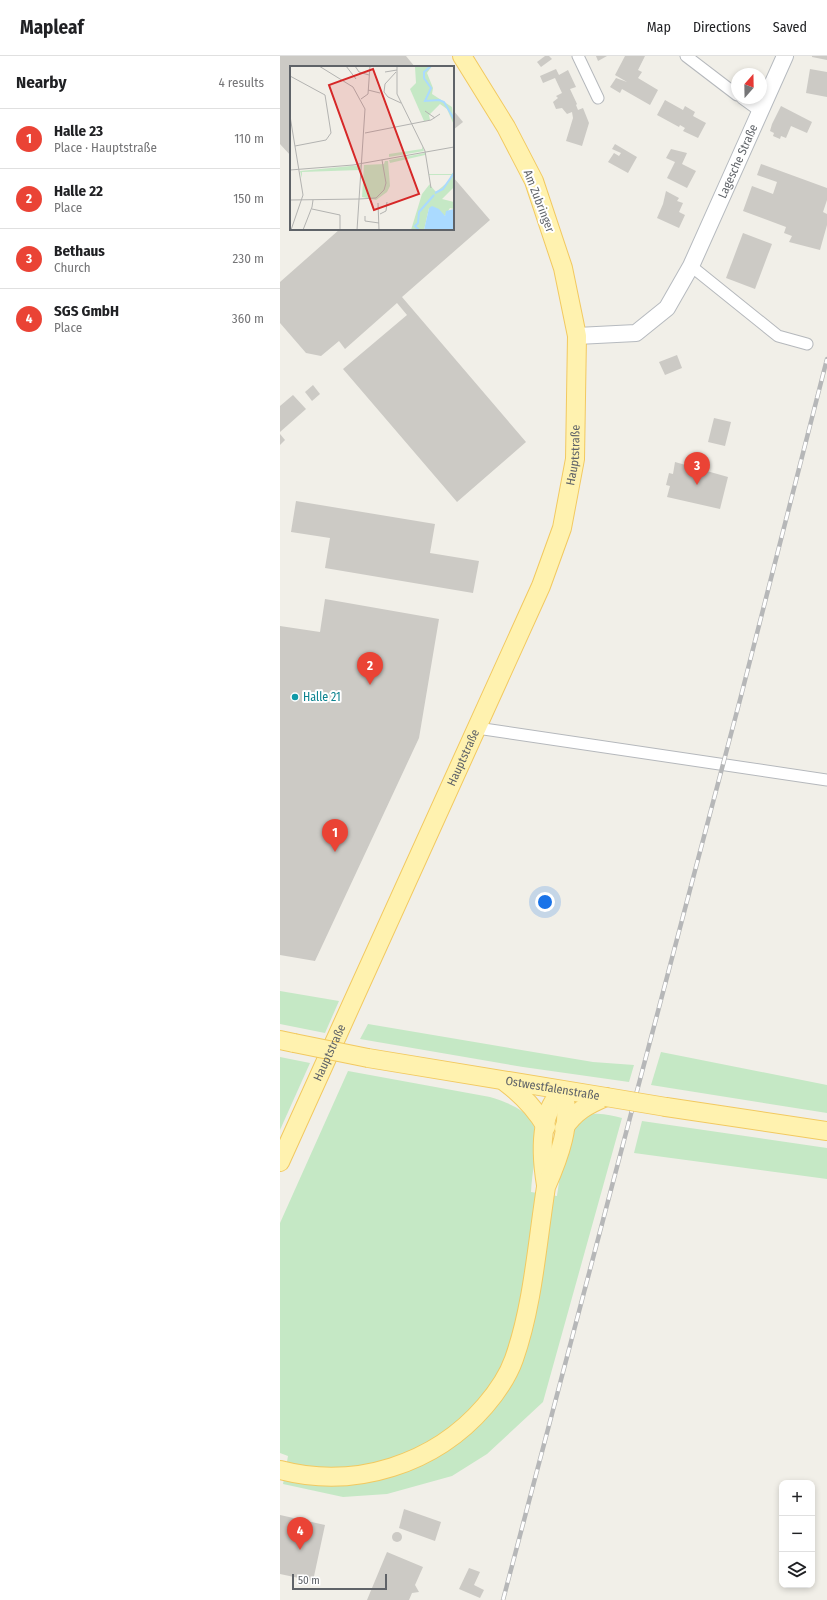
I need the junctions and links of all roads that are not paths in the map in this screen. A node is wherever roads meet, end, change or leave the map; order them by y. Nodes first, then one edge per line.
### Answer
1 (462, 56) edge
2 (578, 56) edge
3 (686, 56) edge
4 (785, 56) edge
5 (731, 90) edge
6 (598, 98) dead end
7 (750, 104) edge
8 (760, 111) junction
9 (691, 266) junction
10 (577, 336) junction
11 (807, 344) dead end
12 (477, 728) junction
13 (827, 780) edge
14 (287, 1042) edge
15 (504, 1081) junction
16 (562, 1091) junction
17 (606, 1097) junction
18 (546, 1127) junction
19 (564, 1129) junction
20 (827, 1131) edge
21 (280, 1162) edge
22 (546, 1187) junction
23 (280, 1470) edge

1 - 10 main road, Am Zubringer
2 - 6 street
3 - 5 street
4 - 8 street, Lagesche Straße
7 - 8 street
8 - 9 street, Lagesche Straße
9 - 10 street, Lagesche Straße
9 - 11 street
10 - 12 main road, Hauptstraße
12 - 13 street
12 - 21 main road, Hauptstraße
14 - 15 main road, Ostwestfalenstraße, bridge
15 - 16 main road, Ostwestfalenstraße
15 - 18 main road
16 - 17 main road, Ostwestfalenstraße
16 - 18 main road
16 - 19 main road
17 - 19 main road
17 - 20 main road, Ostwestfalenstraße, bridge
18 - 22 main road
19 - 22 main road
22 - 23 main road

